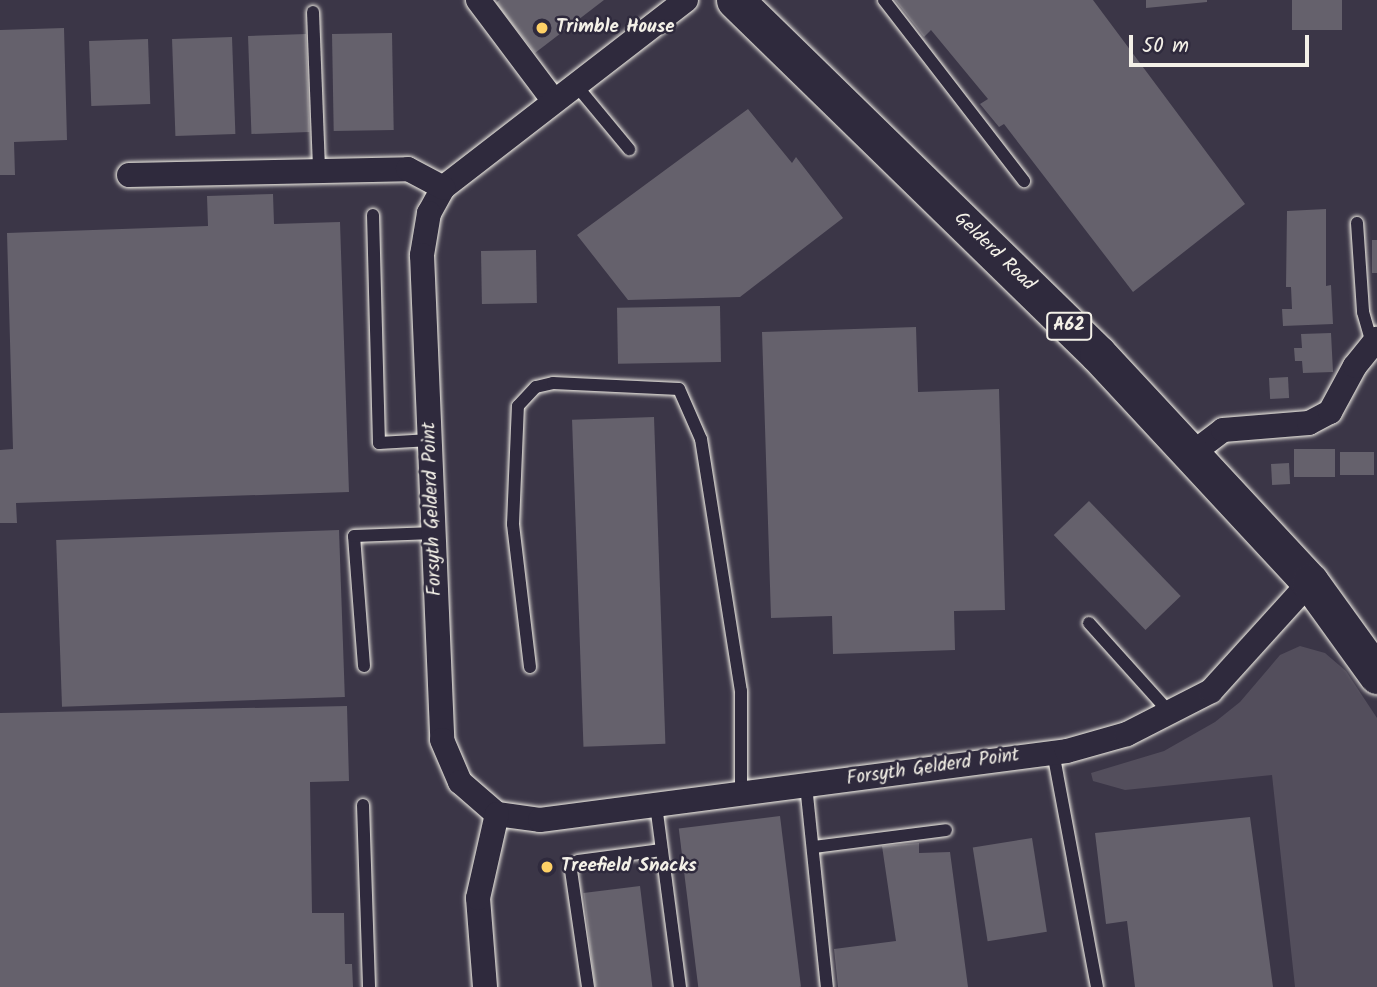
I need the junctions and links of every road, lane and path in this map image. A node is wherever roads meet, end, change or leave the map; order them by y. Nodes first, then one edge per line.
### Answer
1 (478, 0) edge
2 (686, 0) edge
3 (735, 0) edge
4 (884, 0) edge
5 (313, 12) dead end
6 (575, 84) junction
7 (553, 100) junction
8 (629, 149) dead end
9 (319, 170) junction
10 (129, 175) dead end
11 (1024, 181) dead end
12 (443, 188) junction
13 (373, 215) dead end
14 (1357, 223) dead end
15 (1374, 341) edge
16 (430, 440) junction
17 (1190, 455) junction
18 (433, 533) junction
19 (1310, 582) junction
20 (1089, 623) dead end
21 (364, 666) dead end
22 (530, 667) dead end
23 (1377, 675) edge
24 (1169, 712) junction
25 (1053, 752) junction
26 (806, 785) junction
27 (741, 793) junction
28 (656, 805) junction
29 (363, 806) dead end
30 (498, 814) junction
31 (946, 830) dead end
32 (814, 847) junction
33 (661, 850) junction
34 (369, 987) edge
35 (485, 987) edge
36 (589, 987) edge
37 (680, 987) edge
38 (827, 987) edge
39 (1097, 987) edge

1 - 7 street
2 - 6 street, Forsyth Gelderd Point
3 - 17 main road, Gelderd Road / A62
4 - 11 lane
5 - 9 lane
6 - 7 street, Forsyth Gelderd Point
6 - 8 lane
7 - 12 street, Forsyth Gelderd Point
9 - 10 street
9 - 12 street
12 - 16 street, Forsyth Gelderd Point
13 - 16 lane
14 - 15 lane
15 - 17 street
16 - 18 street, Forsyth Gelderd Point
17 - 19 main road, Gelderd Road / A62
18 - 21 lane
18 - 30 street, Forsyth Gelderd Point
19 - 23 main road, Gelderd Road / A62
19 - 24 street, Forsyth Gelderd Point
20 - 24 lane
22 - 27 lane
24 - 25 street, Forsyth Gelderd Point
25 - 26 street, Forsyth Gelderd Point
25 - 39 lane
26 - 27 street, Forsyth Gelderd Point
26 - 32 lane
27 - 28 street, Forsyth Gelderd Point
28 - 30 street, Forsyth Gelderd Point
28 - 33 lane
29 - 34 lane
30 - 35 street
31 - 32 lane
32 - 38 lane
33 - 36 lane
33 - 37 lane

